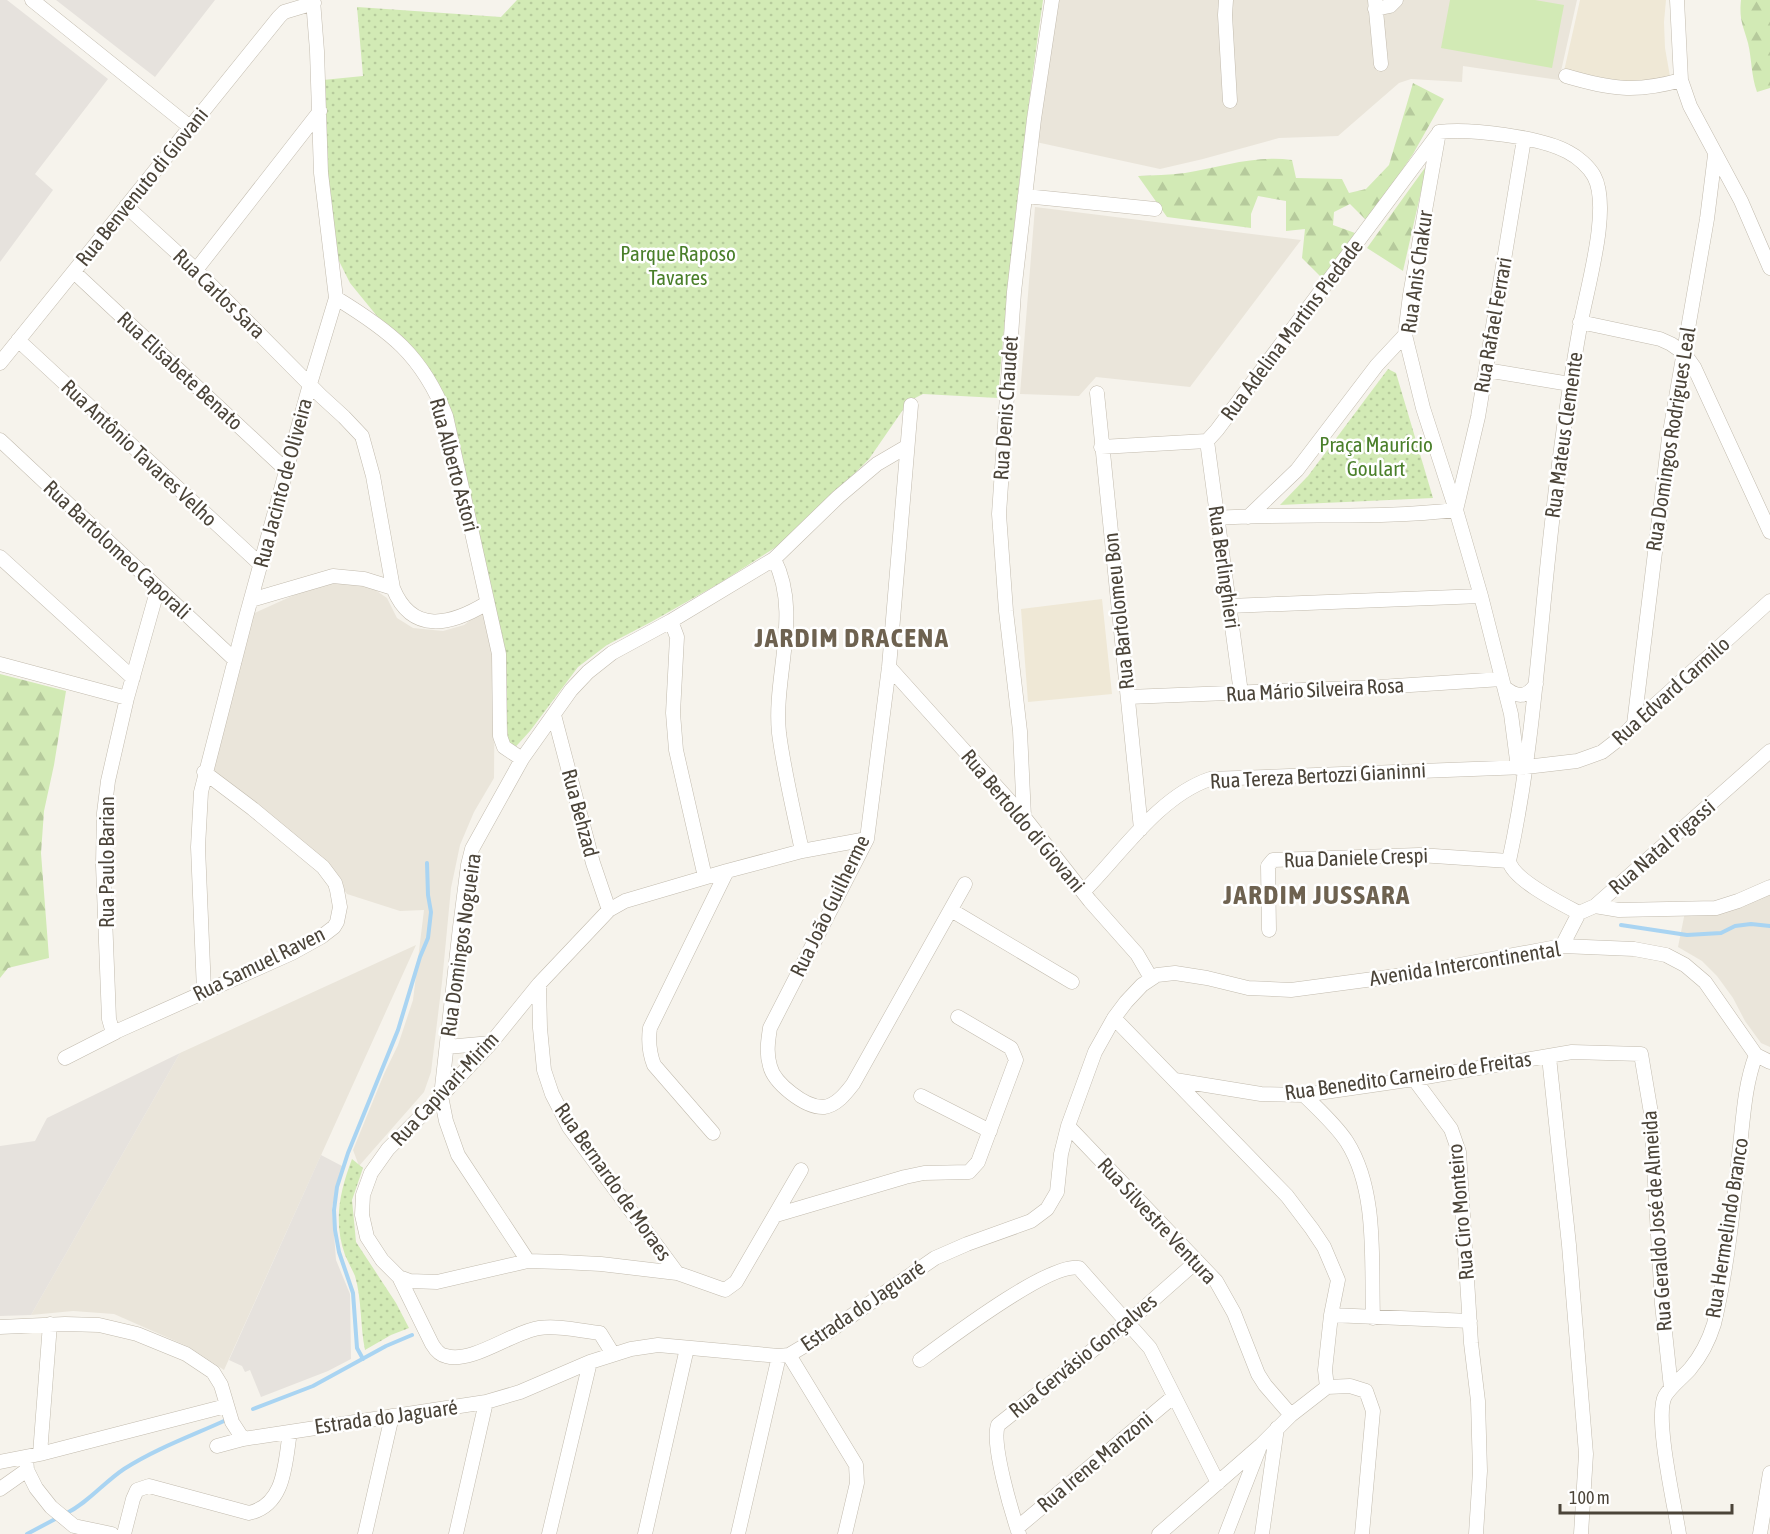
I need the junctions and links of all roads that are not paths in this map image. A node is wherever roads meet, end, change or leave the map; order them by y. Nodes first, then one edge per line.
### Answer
1 (32, 0) edge
2 (1052, 0) edge
3 (1226, 0) edge
4 (1396, 0) edge
5 (1677, 0) edge
6 (314, 2) edge
7 (1375, 4) edge
8 (284, 12) joint
9 (1381, 64) dead end
10 (1566, 76) dead end
11 (1681, 80) junction
12 (1230, 101) dead end
13 (320, 111) junction
14 (190, 127) junction
15 (1439, 132) junction
16 (1524, 139) junction
17 (1714, 155) junction
18 (1025, 196) junction
19 (126, 206) junction
20 (1155, 209) dead end
21 (1770, 268) edge
22 (196, 270) junction
23 (74, 272) junction
24 (336, 298) junction
25 (1580, 322) junction
26 (1405, 335) junction
27 (18, 340) junction
28 (1684, 353) junction
29 (0, 363) edge
30 (1486, 370) junction
31 (310, 384) junction
32 (1570, 384) junction
33 (1097, 393) dead end
34 (911, 405) dead end
35 (0, 440) edge
36 (1207, 441) junction
37 (906, 447) junction
38 (1101, 447) junction
39 (286, 470) junction
40 (1456, 510) junction
41 (1248, 517) junction
42 (1217, 518) junction
43 (1770, 532) edge
44 (0, 557) edge
45 (774, 559) junction
46 (261, 565) junction
47 (158, 588) junction
48 (393, 588) junction
49 (1481, 596) junction
50 (251, 600) junction
51 (1770, 601) edge
52 (487, 603) junction
53 (1228, 606) junction
54 (671, 621) junction
55 (236, 660) junction
56 (0, 664) edge
57 (889, 667) junction
58 (133, 678) junction
59 (1503, 683) junction
60 (1536, 683) junction
61 (1241, 693) junction
62 (1128, 697) junction
63 (127, 698) junction
64 (554, 715) junction
65 (1634, 724) junction
66 (1770, 752) edge
67 (522, 759) junction
68 (1522, 768) junction
69 (204, 772) junction
70 (1024, 817) junction
71 (1141, 829) junction
72 (867, 839) junction
73 (802, 850) junction
74 (1509, 861) junction
75 (727, 871) junction
76 (705, 877) junction
77 (965, 884) dead end
78 (1770, 887) edge
79 (1083, 892) junction
80 (1594, 906) junction
81 (609, 910) junction
82 (951, 910) junction
83 (1579, 913) junction
84 (1269, 930) dead end
85 (1562, 946) junction
86 (1151, 978) junction
87 (1072, 982) dead end
88 (539, 984) junction
89 (204, 991) junction
90 (958, 1017) dead end
91 (1114, 1018) junction
92 (115, 1033) junction
93 (490, 1043) junction
94 (447, 1047) junction
95 (1641, 1054) joint
96 (1756, 1055) junction
97 (1549, 1057) junction
98 (65, 1058) dead end
99 (1770, 1062) edge
100 (1414, 1079) junction
101 (1175, 1080) junction
102 (1304, 1095) junction
103 (441, 1096) junction
104 (921, 1096) dead end
105 (1068, 1126) junction
106 (990, 1131) junction
107 (713, 1133) dead end
108 (801, 1170) dead end
109 (776, 1215) junction
110 (528, 1261) junction
111 (1197, 1261) junction
112 (677, 1273) junction
113 (399, 1277) junction
114 (1331, 1315) junction
115 (1373, 1317) junction
116 (1470, 1321) junction
117 (1127, 1323) junction
118 (50, 1324) junction
119 (0, 1326) edge
120 (687, 1348) junction
121 (614, 1354) junction
122 (784, 1355) junction
123 (920, 1360) dead end
124 (590, 1362) junction
125 (1327, 1386) junction
126 (1671, 1388) junction
127 (1173, 1397) junction
128 (486, 1402) junction
129 (226, 1406) junction
130 (1291, 1415) junction
131 (392, 1416) junction
132 (1277, 1428) junction
133 (290, 1432) junction
134 (243, 1438) junction
135 (1261, 1445) junction
136 (217, 1446) dead end
137 (40, 1454) junction
138 (0, 1462) edge
139 (26, 1463) junction
140 (1770, 1473) edge
141 (1218, 1483) junction
142 (0, 1490) edge
143 (65, 1522) edge
144 (1018, 1531) edge
145 (112, 1534) edge
146 (124, 1534) edge
147 (365, 1534) edge
148 (456, 1534) edge
149 (549, 1534) edge
150 (645, 1534) edge
151 (738, 1534) edge
152 (845, 1534) edge
153 (1159, 1534) edge
154 (1226, 1534) edge
155 (1262, 1534) edge
156 (1362, 1534) edge
157 (1476, 1534) edge
158 (1581, 1534) edge
159 (1679, 1534) edge
160 (1761, 1534) edge

1 - 14 street
2 - 18 street, Rua Denis Chaudet
3 - 12 street
4 - 7 street
5 - 11 street
6 - 8 street, Rua Jacinto de Oliveira
6 - 13 street, Rua Jacinto de Oliveira
7 - 9 street
8 - 14 street, Rua Benvenuto di Giovani
10 - 11 street
11 - 17 street
13 - 22 street
13 - 24 street, Rua Jacinto de Oliveira
14 - 19 street, Rua Benvenuto di Giovani
15 - 16 street, Rua Mateus Clemente
15 - 26 street, Rua Anis Chakur
15 - 36 street, Rua Adelina Martins Piedade
16 - 25 street, Rua Mateus Clemente
16 - 30 street, Rua Rafael Ferrari
17 - 21 street
17 - 28 street, Rua Domingos Rodrigues Leal
18 - 20 street
18 - 70 street, Rua Denis Chaudet
19 - 22 street, Rua Carlos Sara
19 - 23 street, Rua Benvenuto di Giovani
22 - 31 street, Rua Carlos Sara
23 - 27 street, Rua Benvenuto di Giovani
23 - 39 street, Rua Elisabete Benato
24 - 31 street, Rua Jacinto de Oliveira
24 - 52 street, Rua Alberto Astori
25 - 28 street
25 - 32 street, Rua Mateus Clemente
26 - 40 street, Rua Anis Chakur
26 - 41 street
27 - 29 street, Rua Benvenuto di Giovani
27 - 46 street, Rua Antônio Tavares Velho
28 - 43 street
28 - 65 street, Rua Domingos Rodrigues Leal
30 - 32 street
30 - 40 street, Rua Rafael Ferrari
31 - 39 street, Rua Jacinto de Oliveira
31 - 48 street, Rua Carlos Sara
32 - 60 street, Rua Mateus Clemente
33 - 38 street, Rua Bartolomeu Bon
34 - 37 street, Rua João Guilherme
35 - 47 street, Rua Bartolomeo Caporali
36 - 38 street, Rua Adelina Martins Piedade
36 - 42 street, Rua Berlinghieri
37 - 45 street, Rua Domingos Nogueira
37 - 57 street, Rua João Guilherme
38 - 62 street, Rua Bartolomeu Bon
39 - 46 street, Rua Jacinto de Oliveira
40 - 41 street
40 - 49 street, Rua Anis Chakur
41 - 42 street
42 - 53 street, Rua Berlinghieri
44 - 58 street
45 - 54 street, Rua Domingos Nogueira
45 - 73 street
46 - 50 street, Rua Jacinto de Oliveira
47 - 55 street, Rua Bartolomeo Caporali
47 - 58 street, Rua Paulo Barian
48 - 50 street
48 - 52 street
49 - 53 street
49 - 59 street, Rua Anis Chakur
50 - 55 street, Rua Jacinto de Oliveira
51 - 65 street, Rua Edvard Carmilo
52 - 67 street, Rua Alberto Astori
53 - 61 street, Rua Berlinghieri
54 - 64 street, Rua Domingos Nogueira
54 - 76 street
55 - 69 street, Rua Jacinto de Oliveira
56 - 63 street
57 - 70 street, Rua Bertoldo di Giovani
57 - 72 street, Rua João Guilherme
58 - 63 street, Rua Paulo Barian
59 - 60 street
59 - 61 street, Rua Mário Silveira Rosa
59 - 68 street, Rua Anis Chakur
60 - 68 street, Rua Mateus Clemente
61 - 62 street, Rua Mário Silveira Rosa
62 - 71 street, Rua Bartolomeu Bon
63 - 92 street, Rua Paulo Barian
64 - 67 street, Rua Domingos Nogueira
64 - 81 street, Rua Behzad
65 - 68 street, Rua Edvard Carmilo
66 - 80 street, Rua Natal Pigassi
67 - 94 street, Rua Domingos Nogueira
68 - 71 street, Rua Tereza Bertozzi Gianinni
68 - 74 street, Rua Mateus Clemente
69 - 89 street, Rua Jacinto de Oliveira
69 - 89 street, Rua Samuel Raven
70 - 79 street, Rua Bertoldo di Giovani
71 - 79 street, Rua Tereza Bertozzi Gianinni
72 - 73 street, Rua Capivari-Mirim
72 - 82 street, Rua João Guilherme
73 - 75 street, Rua Capivari-Mirim
74 - 83 street
74 - 84 street, Rua Daniele Crespi
75 - 76 street, Rua Capivari-Mirim
75 - 107 street
76 - 81 street, Rua Capivari-Mirim
77 - 82 street, Rua João Guilherme
78 - 80 street
79 - 86 street, Rua Bertoldo di Giovani
80 - 83 street, Rua Natal Pigassi
81 - 88 street, Rua Capivari-Mirim
82 - 87 street
83 - 85 street
85 - 86 street, Avenida Intercontinental
85 - 96 street, Avenida Intercontinental
86 - 91 street, Estrada do Jaguaré
88 - 93 street, Rua Capivari-Mirim
88 - 112 street, Rua Bernardo de Moraes
89 - 92 street, Rua Samuel Raven
90 - 106 street
91 - 101 street
91 - 105 street, Estrada do Jaguaré
92 - 98 street, Rua Samuel Raven
93 - 94 street
93 - 103 street, Rua Capivari-Mirim
94 - 103 street, Rua Domingos Nogueira
95 - 97 street, Rua Benedito Carneiro de Freitas
95 - 126 street, Rua Geraldo José de Almeida
96 - 99 street, Avenida Intercontinental
96 - 126 street, Rua Hermelindo Branco
97 - 100 street, Rua Benedito Carneiro de Freitas
97 - 158 street
100 - 102 street, Rua Benedito Carneiro de Freitas
100 - 116 street, Rua Ciro Monteiro
101 - 102 street, Rua Benedito Carneiro de Freitas
101 - 114 street
102 - 115 street
103 - 110 street, Rua Domingos Nogueira
103 - 113 street, Rua Capivari-Mirim
104 - 106 street
105 - 111 street, Rua Silvestre Ventura
105 - 122 street, Estrada do Jaguaré
106 - 109 street
108 - 109 street
109 - 112 street
110 - 112 street
110 - 113 street
111 - 117 street, Rua Gervásio Gonçalves
111 - 130 street, Rua Silvestre Ventura
113 - 121 street, Rua Capivari-Mirim
114 - 115 street
114 - 125 street
115 - 116 street
116 - 157 street, Rua Ciro Monteiro
117 - 123 street
117 - 127 street
117 - 144 street, Rua Gervásio Gonçalves
118 - 119 street
118 - 129 street
118 - 137 street
120 - 121 street, Estrada do Jaguaré
120 - 122 street, Estrada do Jaguaré
120 - 150 street
121 - 124 street, Estrada do Jaguaré
122 - 151 street
122 - 152 street
124 - 128 street, Estrada do Jaguaré
124 - 149 street
125 - 130 street
125 - 156 street
126 - 159 street
127 - 141 street
127 - 144 street, Rua Irene Manzoni
128 - 131 street, Estrada do Jaguaré
128 - 148 street
129 - 134 street
129 - 137 street
130 - 132 street
131 - 133 street, Estrada do Jaguaré
131 - 147 street
132 - 135 street
132 - 155 street
133 - 134 street, Estrada do Jaguaré
133 - 146 street
134 - 136 street, Estrada do Jaguaré
135 - 141 street
135 - 154 street
137 - 139 street
138 - 139 street
139 - 142 street
139 - 143 street
140 - 160 street
141 - 153 street
143 - 145 street

